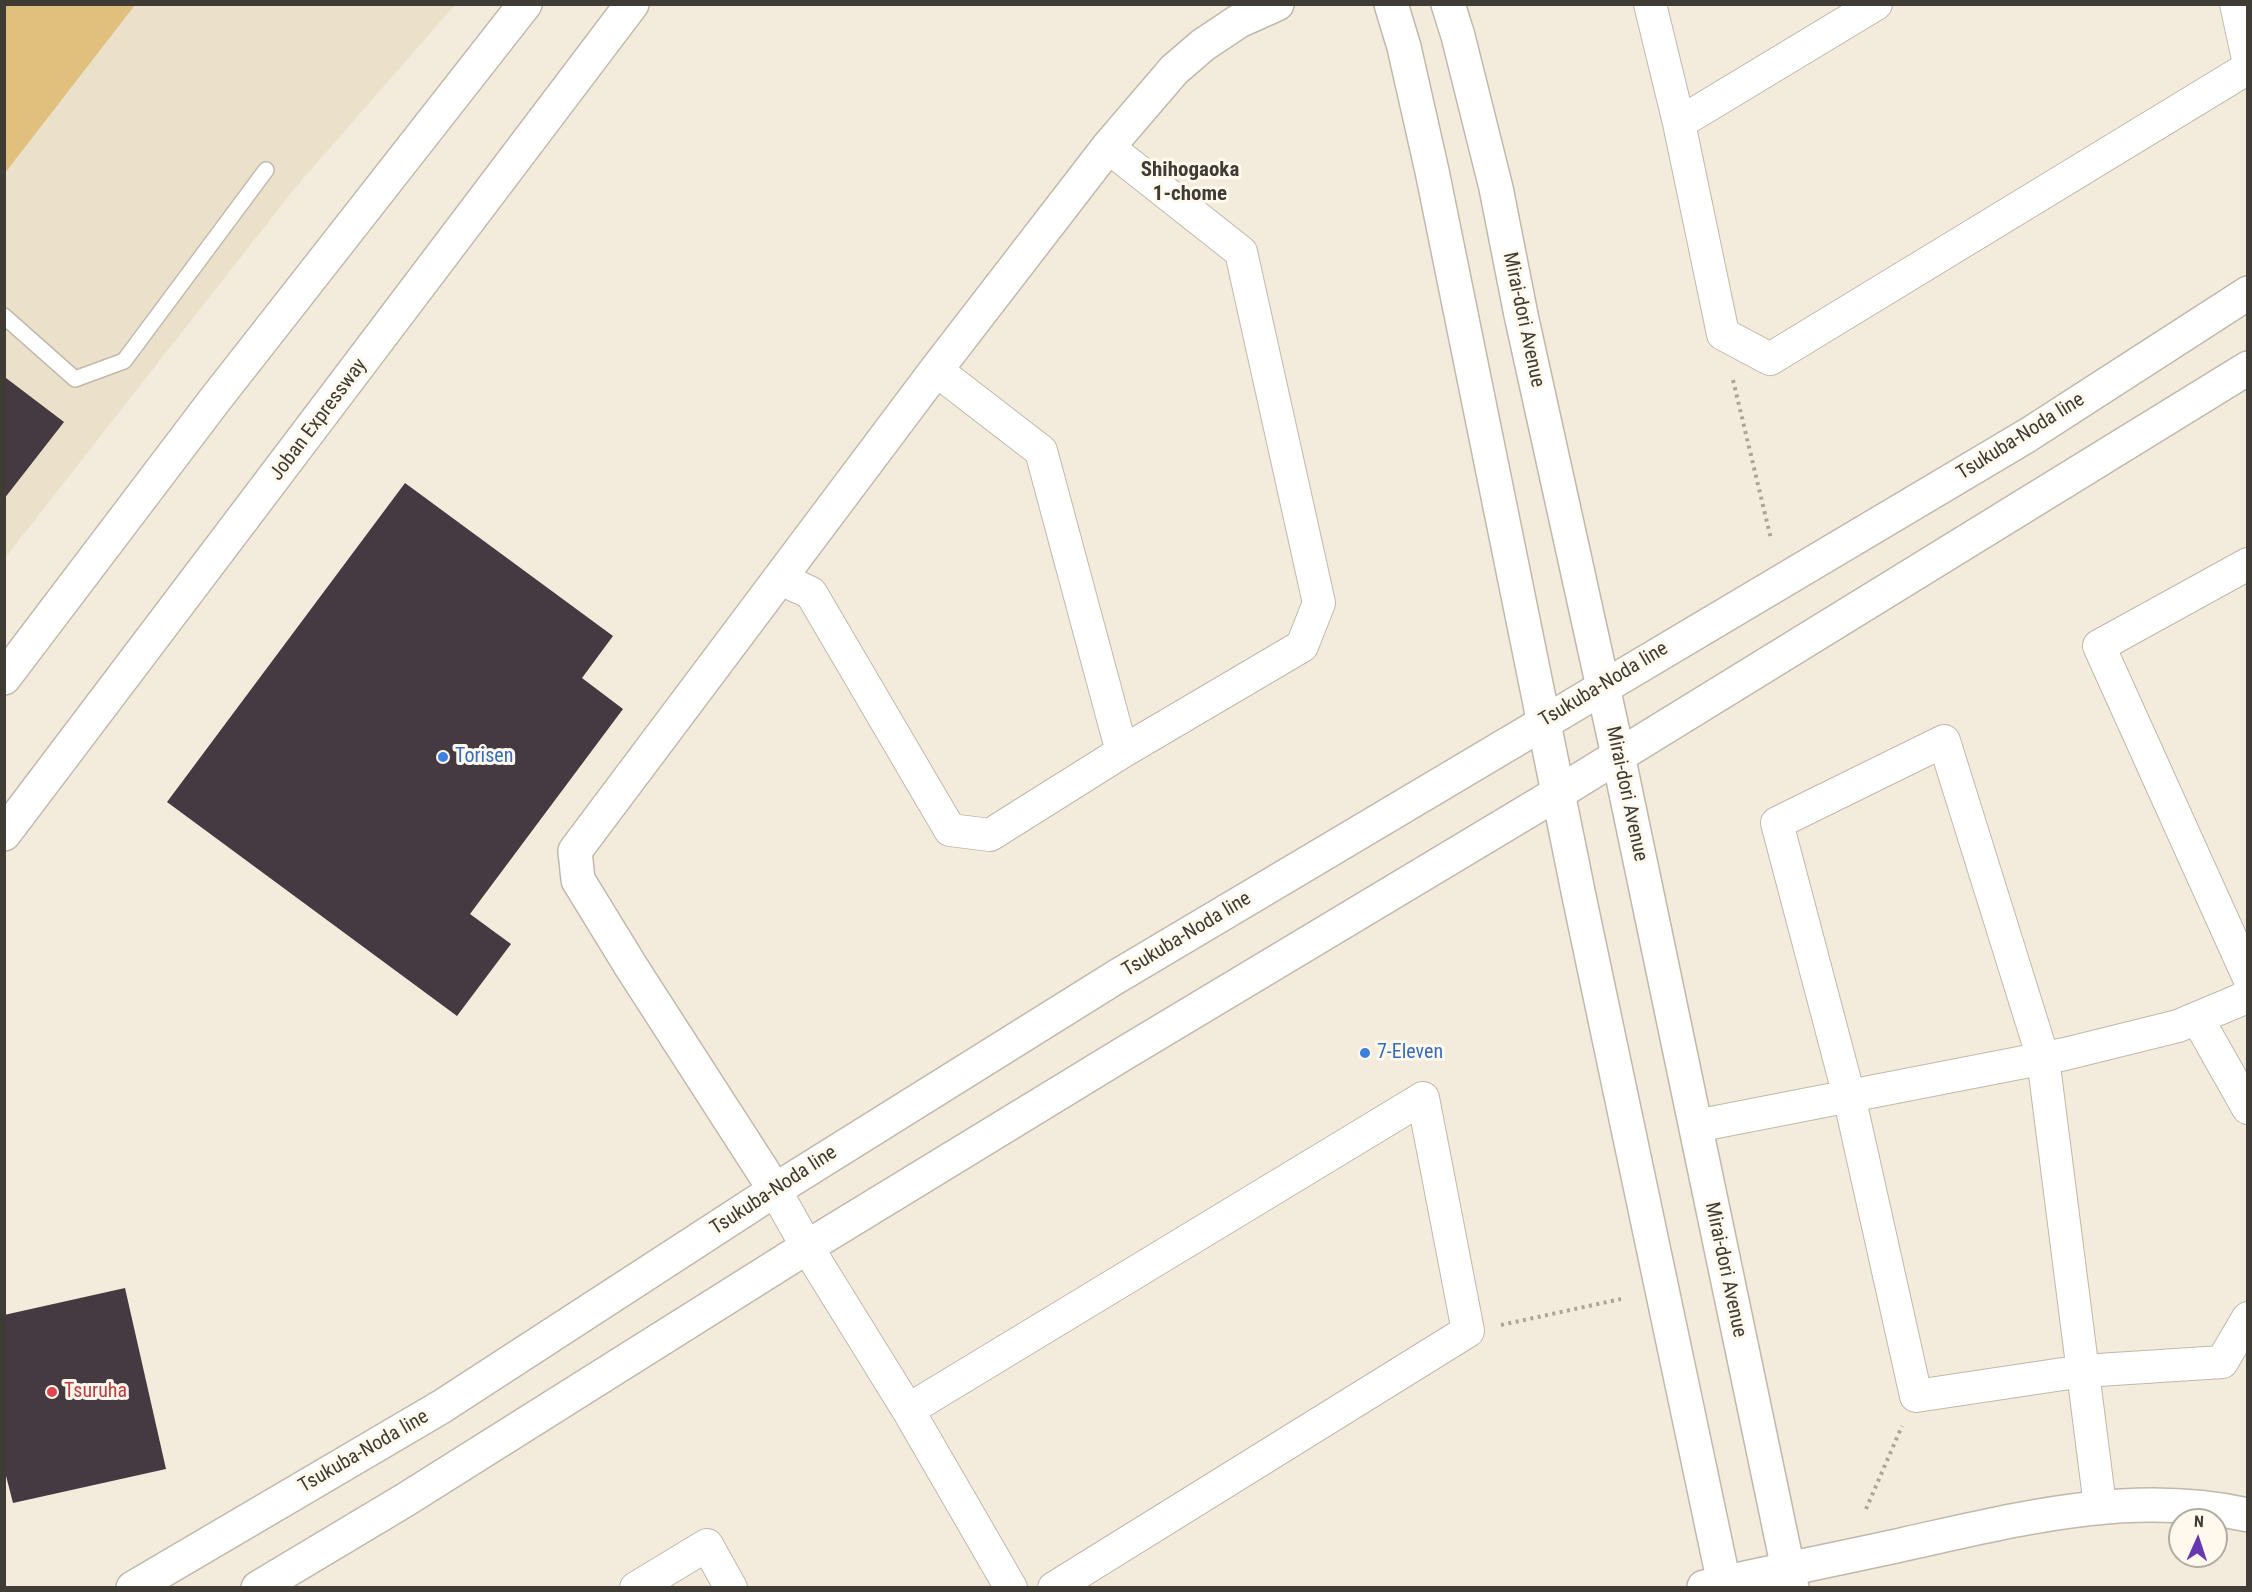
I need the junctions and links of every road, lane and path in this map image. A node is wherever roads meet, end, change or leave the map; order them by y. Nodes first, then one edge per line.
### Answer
1 (525, 4) edge
2 (632, 4) edge
3 (1277, 4) edge
4 (1391, 4) edge
5 (1448, 4) edge
6 (1650, 4) edge
7 (1876, 4) edge
8 (2236, 4) edge
9 (2247, 59) edge
10 (2247, 68) edge
11 (1678, 123) junction
12 (1108, 147) junction
13 (266, 170) dead end
14 (2247, 293) edge
15 (4, 316) edge
16 (1744, 345) junction
17 (2247, 368) edge
18 (936, 370) junction
19 (1771, 539) dead end
20 (2247, 564) edge
21 (781, 579) junction
22 (4, 678) edge
23 (1603, 686) junction
24 (1544, 721) junction
25 (1122, 752) junction
26 (1618, 755) junction
27 (1558, 793) junction
28 (4, 834) edge
29 (2247, 976) edge
30 (2247, 994) edge
31 (2197, 1018) junction
32 (2043, 1058) junction
33 (1849, 1096) junction
34 (2247, 1108) edge
35 (1696, 1126) junction
36 (775, 1190) junction
37 (807, 1247) junction
38 (1622, 1299) dead end
39 (2247, 1318) edge
40 (1468, 1331) junction
41 (2083, 1371) junction
42 (1916, 1396) junction
43 (908, 1410) junction
44 (2100, 1506) junction
45 (1866, 1509) dead end
46 (2247, 1515) edge
47 (1791, 1579) edge
48 (1717, 1586) edge
49 (133, 1587) edge
50 (258, 1587) edge
51 (636, 1587) edge
52 (731, 1587) edge
53 (1011, 1587) edge
54 (1054, 1587) edge

1 - 22 main road
2 - 28 main road, Joban Expressway
3 - 12 main road
4 - 24 main road
5 - 23 main road, Mirai-dori Avenue
6 - 11 street
7 - 11 street
8 - 9 street
10 - 16 street
11 - 16 street
12 - 18 main road
12 - 25 street
13 - 15 lane
14 - 23 main road, Tsukuba-Noda line
16 - 19 path
17 - 26 main road
18 - 21 main road
18 - 25 street
20 - 29 street
21 - 25 street
21 - 36 main road
23 - 24 main road, Tsukuba-Noda line
23 - 26 main road, Mirai-dori Avenue
24 - 27 main road
24 - 36 main road, Tsukuba-Noda line
26 - 27 main road
26 - 35 main road, Mirai-dori Avenue
27 - 37 main road
27 - 48 main road
30 - 31 street
31 - 32 street
31 - 34 street
32 - 33 street
32 - 33 street
32 - 41 street
33 - 35 street
33 - 42 street
35 - 47 main road, Mirai-dori Avenue
36 - 37 street
36 - 49 main road, Tsukuba-Noda line
37 - 43 street
37 - 50 main road
38 - 40 path
39 - 41 street
40 - 43 street
40 - 54 street
41 - 42 street
41 - 44 street
42 - 45 path
43 - 53 street
44 - 46 main road
44 - 47 main road
47 - 48 main road
51 - 52 street

